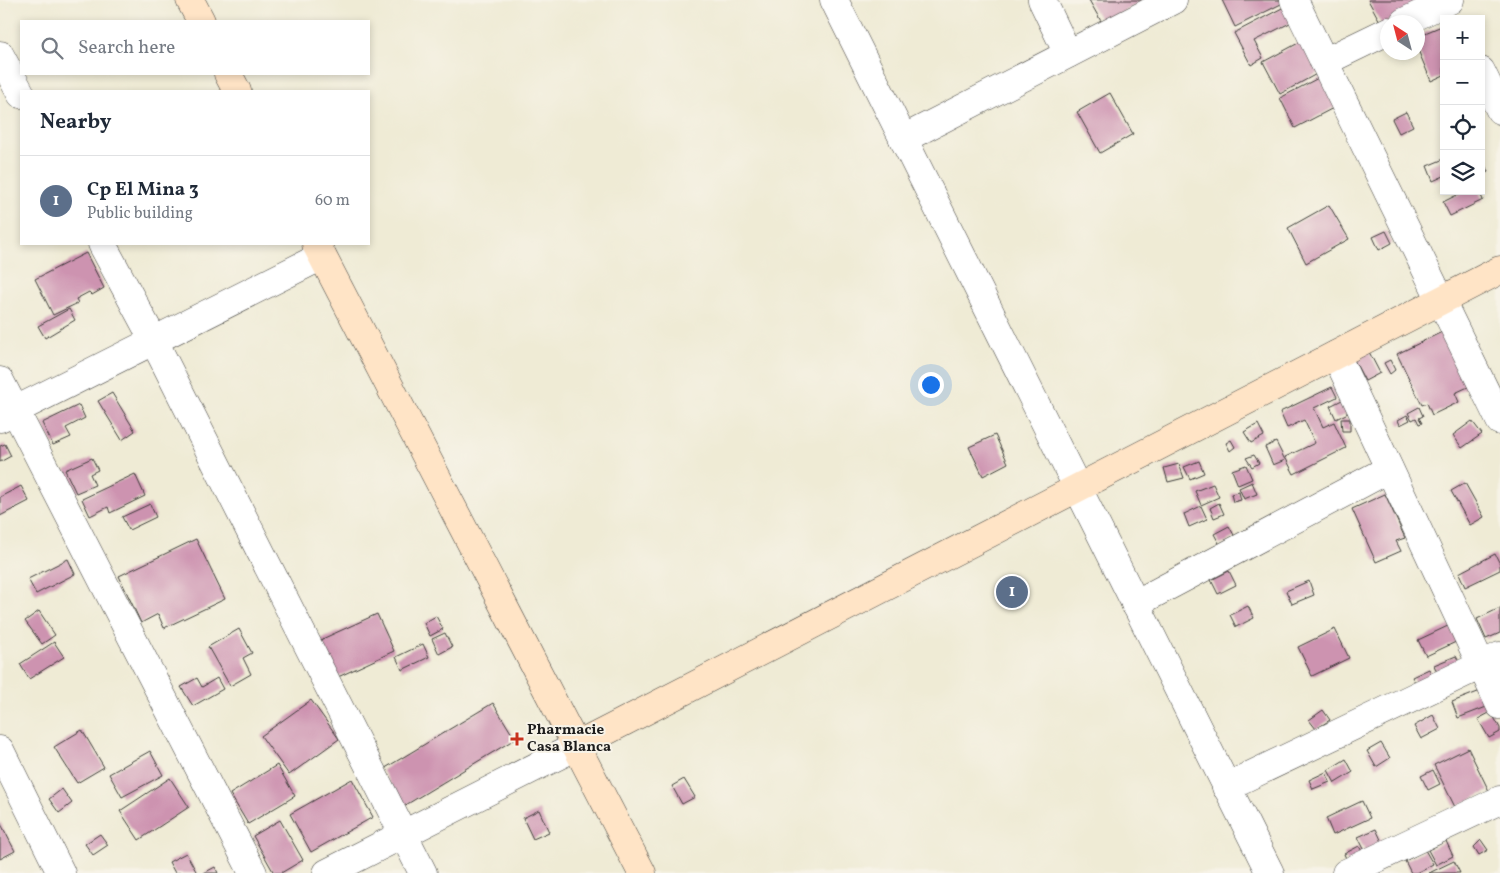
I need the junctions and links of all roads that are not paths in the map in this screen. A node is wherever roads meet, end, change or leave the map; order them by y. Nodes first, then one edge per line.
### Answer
1 (190, 0) edge
2 (834, 0) edge
3 (1042, 0) edge
4 (1294, 0) edge
5 (1159, 3) edge
6 (1451, 7) edge
7 (1425, 15) edge
8 (200, 20) edge
9 (1380, 34) edge
10 (1068, 54) junction
11 (0, 55) edge
12 (1324, 62) junction
13 (229, 75) edge
14 (1485, 79) edge
15 (236, 90) edge
16 (20, 92) edge
17 (1500, 110) edge
18 (903, 138) junction
19 (103, 245) edge
20 (319, 250) edge
21 (1500, 270) edge
22 (1441, 300) junction
23 (154, 341) junction
24 (1336, 354) junction
25 (0, 381) edge
26 (8, 414) edge
27 (1500, 421) edge
28 (1389, 469) junction
29 (1078, 488) junction
30 (1135, 604) junction
31 (1490, 660) edge
32 (1500, 705) edge
33 (577, 746) junction
34 (0, 750) edge
35 (1226, 787) junction
36 (1500, 800) edge
37 (404, 835) junction
38 (61, 873) edge
39 (253, 873) edge
40 (327, 873) edge
41 (424, 873) edge
42 (642, 873) edge
43 (1270, 873) edge
44 (1346, 873) edge

1 - 8 street
2 - 18 street
3 - 10 street
4 - 12 street
5 - 10 street
6 - 7 street
9 - 12 street
10 - 18 street
11 - 16 street
12 - 22 street
13 - 15 street
14 - 17 street
18 - 29 street
19 - 23 street
20 - 23 street
20 - 33 street
21 - 22 street
22 - 24 street
22 - 27 street
23 - 26 street
23 - 37 street
24 - 28 street
24 - 29 street
25 - 26 street
26 - 39 street
28 - 30 street
28 - 31 street
29 - 30 street
29 - 33 street
30 - 35 street
31 - 32 street
31 - 35 street
33 - 37 street
33 - 42 street
34 - 38 street
35 - 43 street
36 - 44 street
37 - 40 street
37 - 41 street

